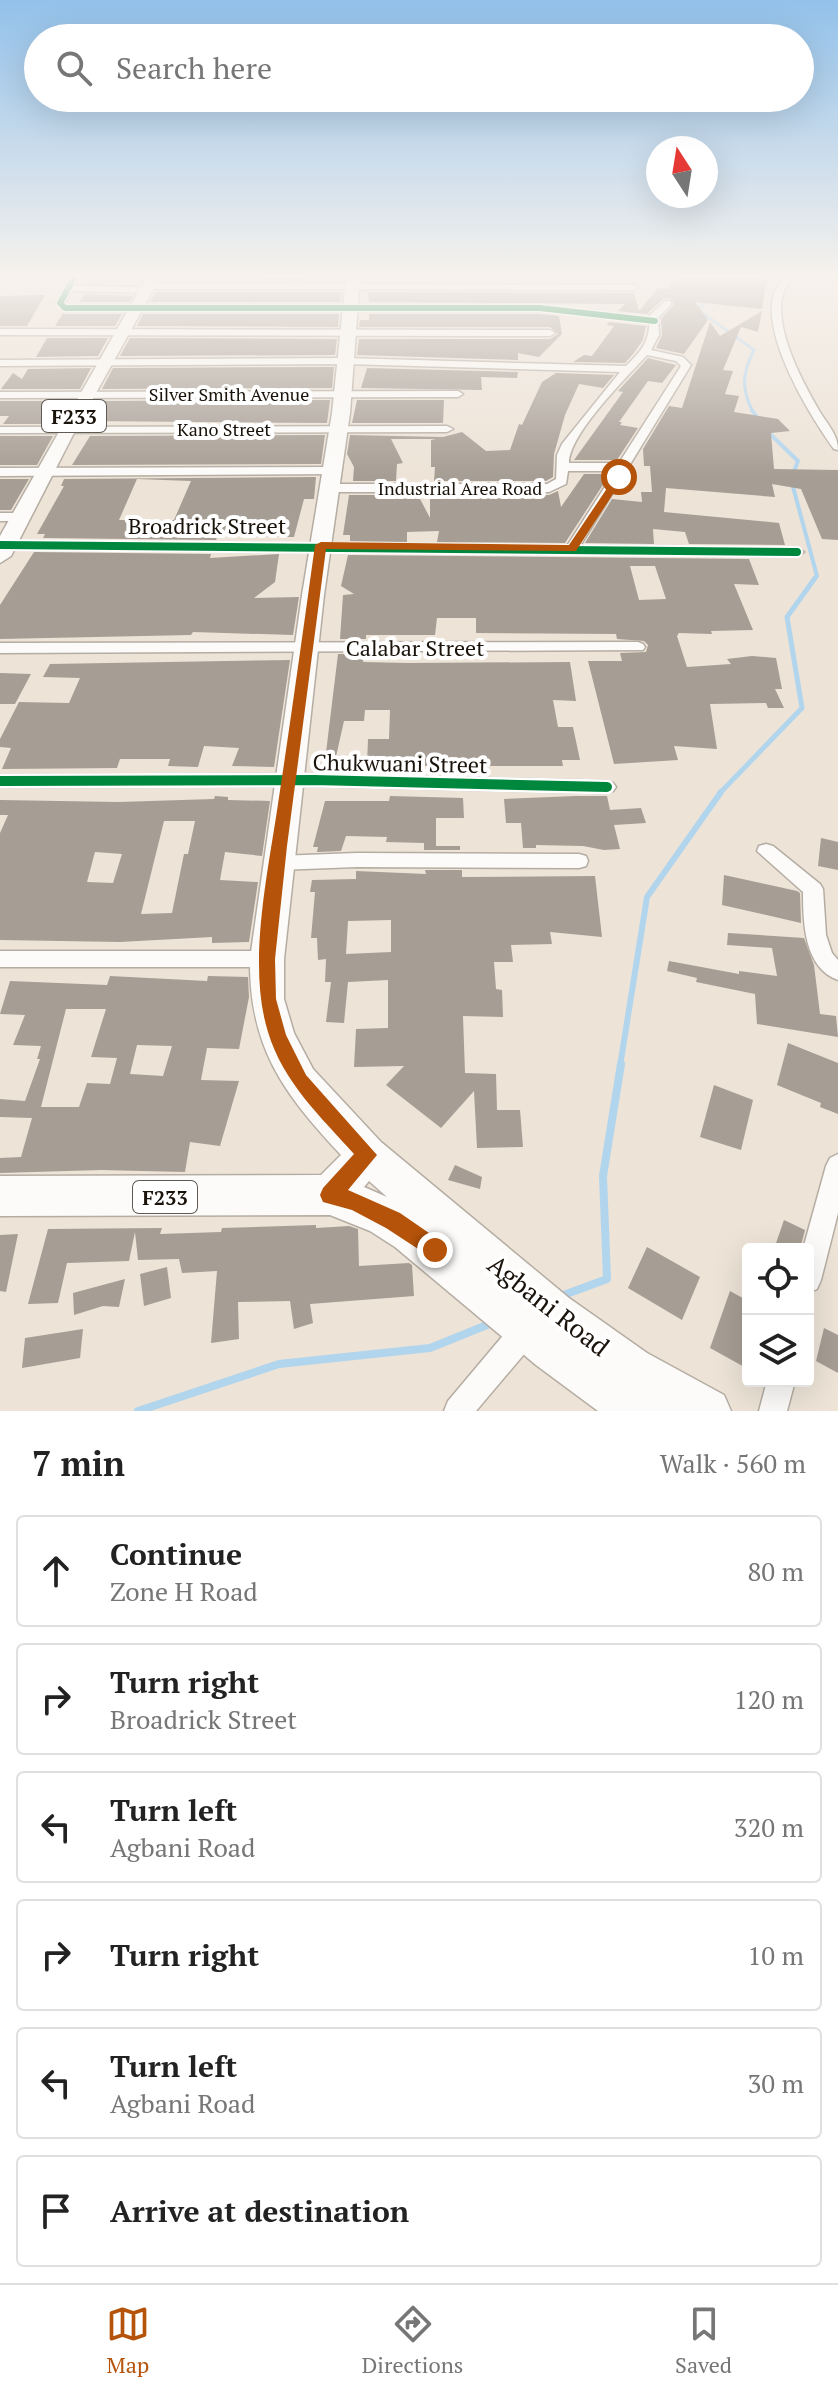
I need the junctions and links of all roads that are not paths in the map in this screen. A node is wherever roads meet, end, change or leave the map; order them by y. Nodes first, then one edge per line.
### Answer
1 (116, 344) edge
2 (199, 344) edge
3 (347, 344) edge
4 (502, 344) edge
5 (649, 344) edge
6 (784, 344) edge
7 (645, 352) junction
8 (0, 363) edge
9 (106, 363) junction
10 (626, 369) junction
11 (343, 393) junction
12 (458, 394) dead end
13 (0, 395) edge
14 (86, 395) junction
15 (339, 428) junction
16 (447, 429) dead end
17 (0, 430) edge
18 (66, 430) junction
19 (838, 447) edge
20 (564, 467) junction
21 (624, 467) junction
22 (0, 472) edge
23 (45, 472) junction
24 (331, 479) junction
25 (0, 517) edge
26 (21, 517) junction
27 (321, 545) junction
28 (572, 548) junction
29 (2, 549) edge
30 (797, 552) dead end
31 (306, 647) junction
32 (638, 647) dead end
33 (0, 648) edge
34 (0, 781) edge
35 (288, 783) junction
36 (607, 787) dead end
37 (766, 851) dead end
38 (579, 861) dead end
39 (278, 863) junction
40 (0, 959) edge
41 (267, 959) junction
42 (838, 971) edge
43 (367, 1155) junction
44 (838, 1166) edge
45 (330, 1195) junction
46 (0, 1196) edge
47 (814, 1257) edge
48 (526, 1312) junction
49 (779, 1387) edge
50 (458, 1411) edge
51 (637, 1411) edge
52 (708, 1411) edge
53 (773, 1411) edge

1 - 9 main road, F233
2 - 9 street
3 - 11 main road, Agbani Road / F233
4 - 10 street
5 - 7 street
6 - 19 street
7 - 10 street, Industrial Area Road
7 - 21 street
8 - 9 street
9 - 14 main road, F233
10 - 20 street, Industrial Area Road
11 - 12 street, Silver Smith Avenue
11 - 14 street, Silver Smith Avenue
11 - 15 main road, Agbani Road / F233
13 - 14 street, Silver Smith Avenue
14 - 18 main road, F233
15 - 16 street, Kano Street
15 - 18 street, Kano Street
15 - 24 main road, Agbani Road / F233
17 - 18 street, Kano Street
18 - 23 main road, F233
20 - 21 street
20 - 24 street, Industrial Area Road
21 - 28 street
22 - 23 street
23 - 24 street
23 - 26 main road, F233
24 - 27 main road, Agbani Road / F233
25 - 26 street
26 - 29 main road, F233
27 - 28 street, Broadrick Street
27 - 29 street, Broadrick Street
27 - 31 main road, Agbani Road / F233
28 - 30 street, Broadrick Street
31 - 32 street, Calabar Street
31 - 33 street, Calabar Street
31 - 35 main road, Agbani Road / F233
34 - 35 street, Chukwuani Street
35 - 36 street, Chukwuani Street
35 - 39 main road, Agbani Road / F233
37 - 42 street
38 - 39 street
39 - 41 main road, Agbani Road / F233
40 - 41 street
41 - 43 main road, Agbani Road / F233
43 - 45 main road
43 - 48 main road, Agbani Road / F233
44 - 47 street
45 - 46 main road, F233
45 - 48 main road, Agbani Road / F233
48 - 50 street
48 - 51 main road, Agbani Road / F233
48 - 52 main road, Agbani Road / F233
49 - 53 street

